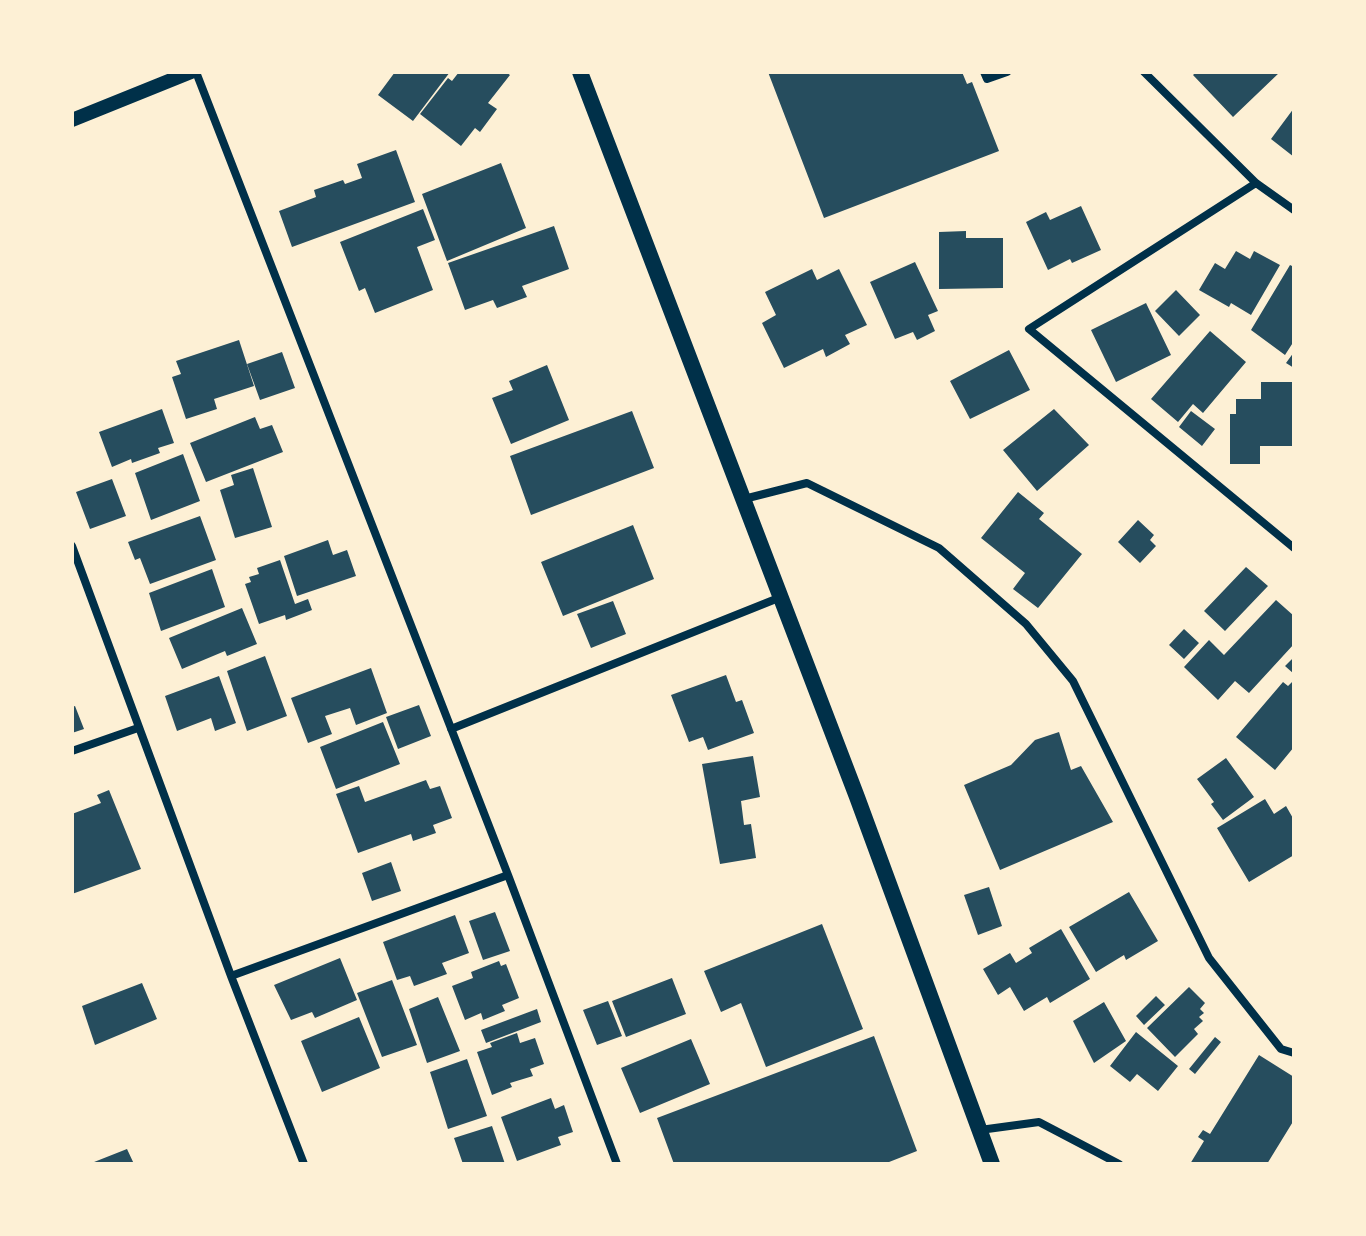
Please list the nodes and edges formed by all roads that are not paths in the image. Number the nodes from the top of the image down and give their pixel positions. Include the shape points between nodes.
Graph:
1 (193, 72) edge
2 (580, 72) edge
3 (984, 72) edge
4 (1007, 72) edge
5 (1144, 72) edge
6 (72, 120) edge
7 (1256, 183) junction
8 (1294, 210) edge
9 (744, 499) junction
10 (72, 546) edge
11 (1294, 548) edge
12 (781, 597) junction
13 (138, 728) junction
14 (451, 729) junction
15 (72, 751) edge
16 (508, 875) junction
17 (231, 976) junction
18 (1294, 1053) edge
19 (980, 1130) junction
20 (304, 1164) edge
21 (617, 1164) edge
22 (992, 1164) edge
23 (1119, 1164) edge

1 - 6 street
1 - 14 street
2 - 9 main road
3 - 4 street via 987,79
5 - 7 street
7 - 8 street
7 - 11 street via 1029,329
9 - 12 main road
9 - 18 street via 807,483 939,548 1026,624 1073,681 1209,958 1281,1049
10 - 13 street
12 - 14 street
12 - 19 main road
13 - 15 street
13 - 17 street
14 - 16 street
16 - 17 street
16 - 21 street
17 - 20 street
19 - 22 main road
19 - 23 street via 1039,1122

